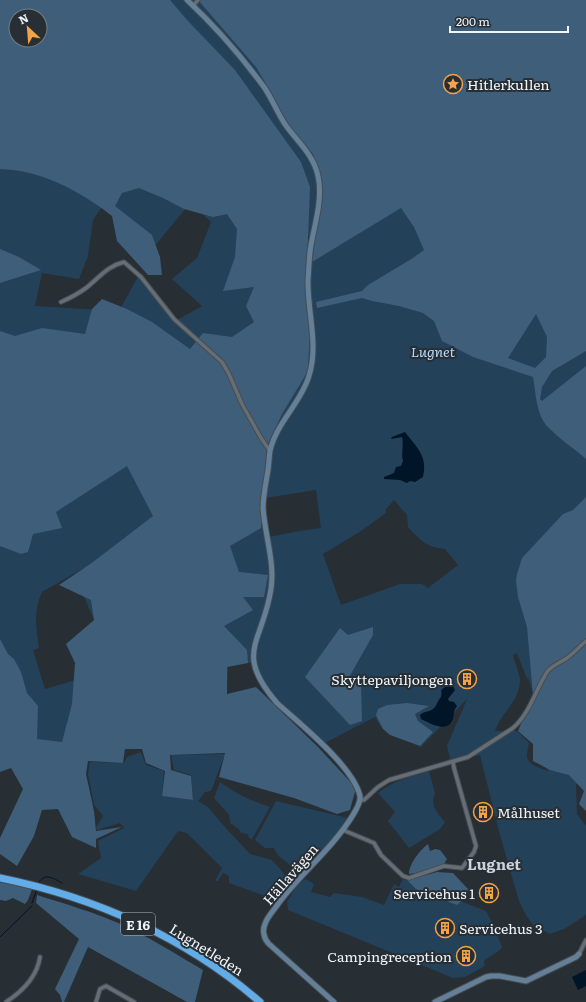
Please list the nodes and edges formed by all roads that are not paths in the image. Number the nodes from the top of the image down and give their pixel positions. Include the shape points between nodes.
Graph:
1 (187, 0) edge
2 (198, 0) edge
3 (193, 6) junction
4 (61, 302) dead end
5 (270, 451) junction
6 (586, 641) edge
7 (453, 762) junction
8 (360, 800) junction
9 (343, 830) junction
10 (0, 878) edge
11 (586, 940) edge
12 (579, 954) joint
13 (40, 957) dead end
14 (6, 1002) edge
15 (96, 1002) edge
16 (134, 1002) edge
17 (260, 1002) edge
18 (334, 1002) edge
19 (435, 1002) edge

1 - 3 street
2 - 3 street
3 - 5 street via 239,56 264,88 286,126 310,155 318,176 319,195 308,281 314,346 310,375
4 - 5 street via 85,289 108,268 124,262 141,277 174,319 222,362 242,404
5 - 8 street via 263,507 272,576 265,617 253,649 255,669 277,703 337,760 356,786
6 - 7 street via 547,672 519,723 476,753
7 - 8 street via 389,780 364,800
7 - 9 street via 476,846 462,868 444,866 409,878 403,876 381,855 374,843
8 - 9 street, Hällavägen
9 - 18 street, Hällavägen via 287,892 264,927 269,944
10 - 17 highway, Lugnetleden / E 16 via 62,894 128,919 203,960
11 - 12 street
12 - 19 street via 526,982 491,976
13 - 14 street via 32,979
15 - 16 street via 100,989 106,986

